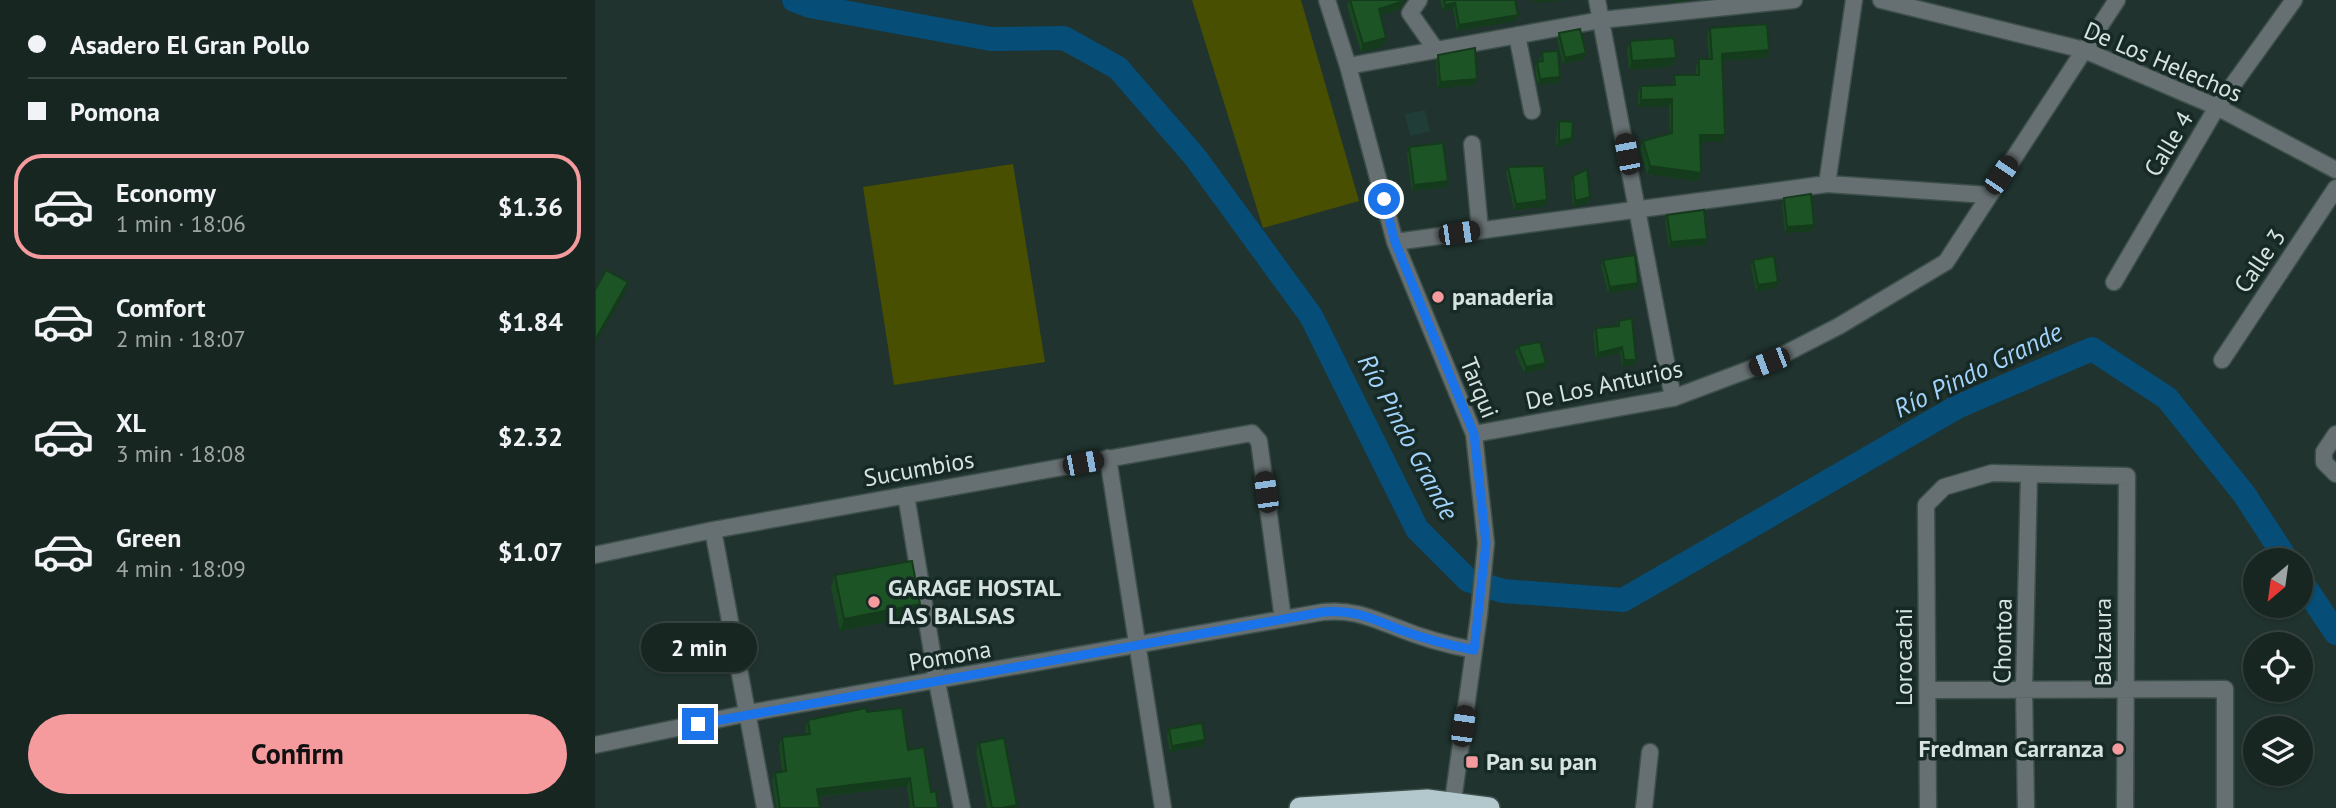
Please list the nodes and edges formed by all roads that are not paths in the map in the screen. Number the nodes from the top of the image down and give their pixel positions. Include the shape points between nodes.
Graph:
1 (1327, 0) edge
2 (1419, 0) edge
3 (1597, 0) edge
4 (1794, 0) edge
5 (1854, 0) edge
6 (1881, 0) edge
7 (2117, 0) edge
8 (2294, 0) edge
9 (1601, 20) junction
10 (1517, 36) junction
11 (1436, 50) junction
12 (2084, 50) junction
13 (1348, 66) junction
14 (2217, 107) junction
15 (1532, 111) dead end
16 (1472, 144) dead end
17 (2336, 170) edge
18 (1827, 184) junction
19 (2336, 188) edge
20 (1988, 195) junction
21 (1637, 208) junction
22 (1480, 230) junction
23 (1395, 242) junction
24 (2114, 282) dead end
25 (2222, 360) dead end
26 (1673, 398) junction
27 (1474, 434) junction
28 (2336, 434) edge
29 (1108, 458) junction
30 (2336, 474) edge
31 (2029, 475) junction
32 (906, 495) junction
33 (713, 530) junction
34 (595, 555) edge
35 (1283, 619) junction
36 (1138, 644) junction
37 (1474, 650) junction
38 (937, 682) junction
39 (2126, 688) junction
40 (2024, 689) junction
41 (1927, 690) junction
42 (749, 713) junction
43 (595, 745) edge
44 (1650, 752) dead end
45 (1452, 805) edge
46 (765, 808) edge
47 (962, 808) edge
48 (1163, 808) edge
49 (1300, 808) edge
50 (1489, 808) edge
51 (1644, 808) edge
52 (1928, 808) edge
53 (2026, 808) edge
54 (2125, 808) edge
55 (2225, 808) edge

1 - 13 street, Tarqui
2 - 11 street via 1409,13
3 - 9 street
4 - 9 street
5 - 18 street
6 - 12 street, De Los Helechos
7 - 12 street, De Los Anturios
8 - 14 street, Calle 4
9 - 10 street
9 - 21 street
10 - 11 street
10 - 15 street
11 - 13 street
12 - 14 street, De Los Helechos
12 - 20 street, De Los Anturios
13 - 23 street, Tarqui
14 - 17 street, De Los Helechos
14 - 24 street, Calle 4
16 - 22 street
18 - 20 street
18 - 21 street
19 - 25 street, Calle 3
20 - 26 street, De Los Anturios via 1958,246 1931,272 1769,362
21 - 22 street
21 - 26 street
22 - 23 street
23 - 27 street, Tarqui
26 - 27 street, De Los Anturios
27 - 37 street, Tarqui via 1486,543
28 - 30 street via 2324,452 2324,462
29 - 32 street, Sucumbios
29 - 35 street, Sucumbios via 1252,433 1259,441
29 - 36 street
31 - 39 street, Balzaura via 2127,476
31 - 40 street, Chontoa
31 - 41 street, Lorocachi via 1975,475 1944,487 1926,505
32 - 33 street, Sucumbios
32 - 38 street
33 - 34 street, Sucumbios
33 - 42 street
35 - 36 street, Pomona
35 - 37 street, Pomona via 1345,610
36 - 38 street, Pomona
36 - 48 street
37 - 45 street, Tarqui
38 - 42 street, Pomona
38 - 47 street
39 - 40 street
39 - 54 street, Balzaura
39 - 55 street via 2225,689
40 - 41 street
40 - 53 street, Chontoa
41 - 52 street, Lorocachi
42 - 43 street, Pomona
42 - 46 street
44 - 51 street
45 - 49 highway
45 - 50 highway

